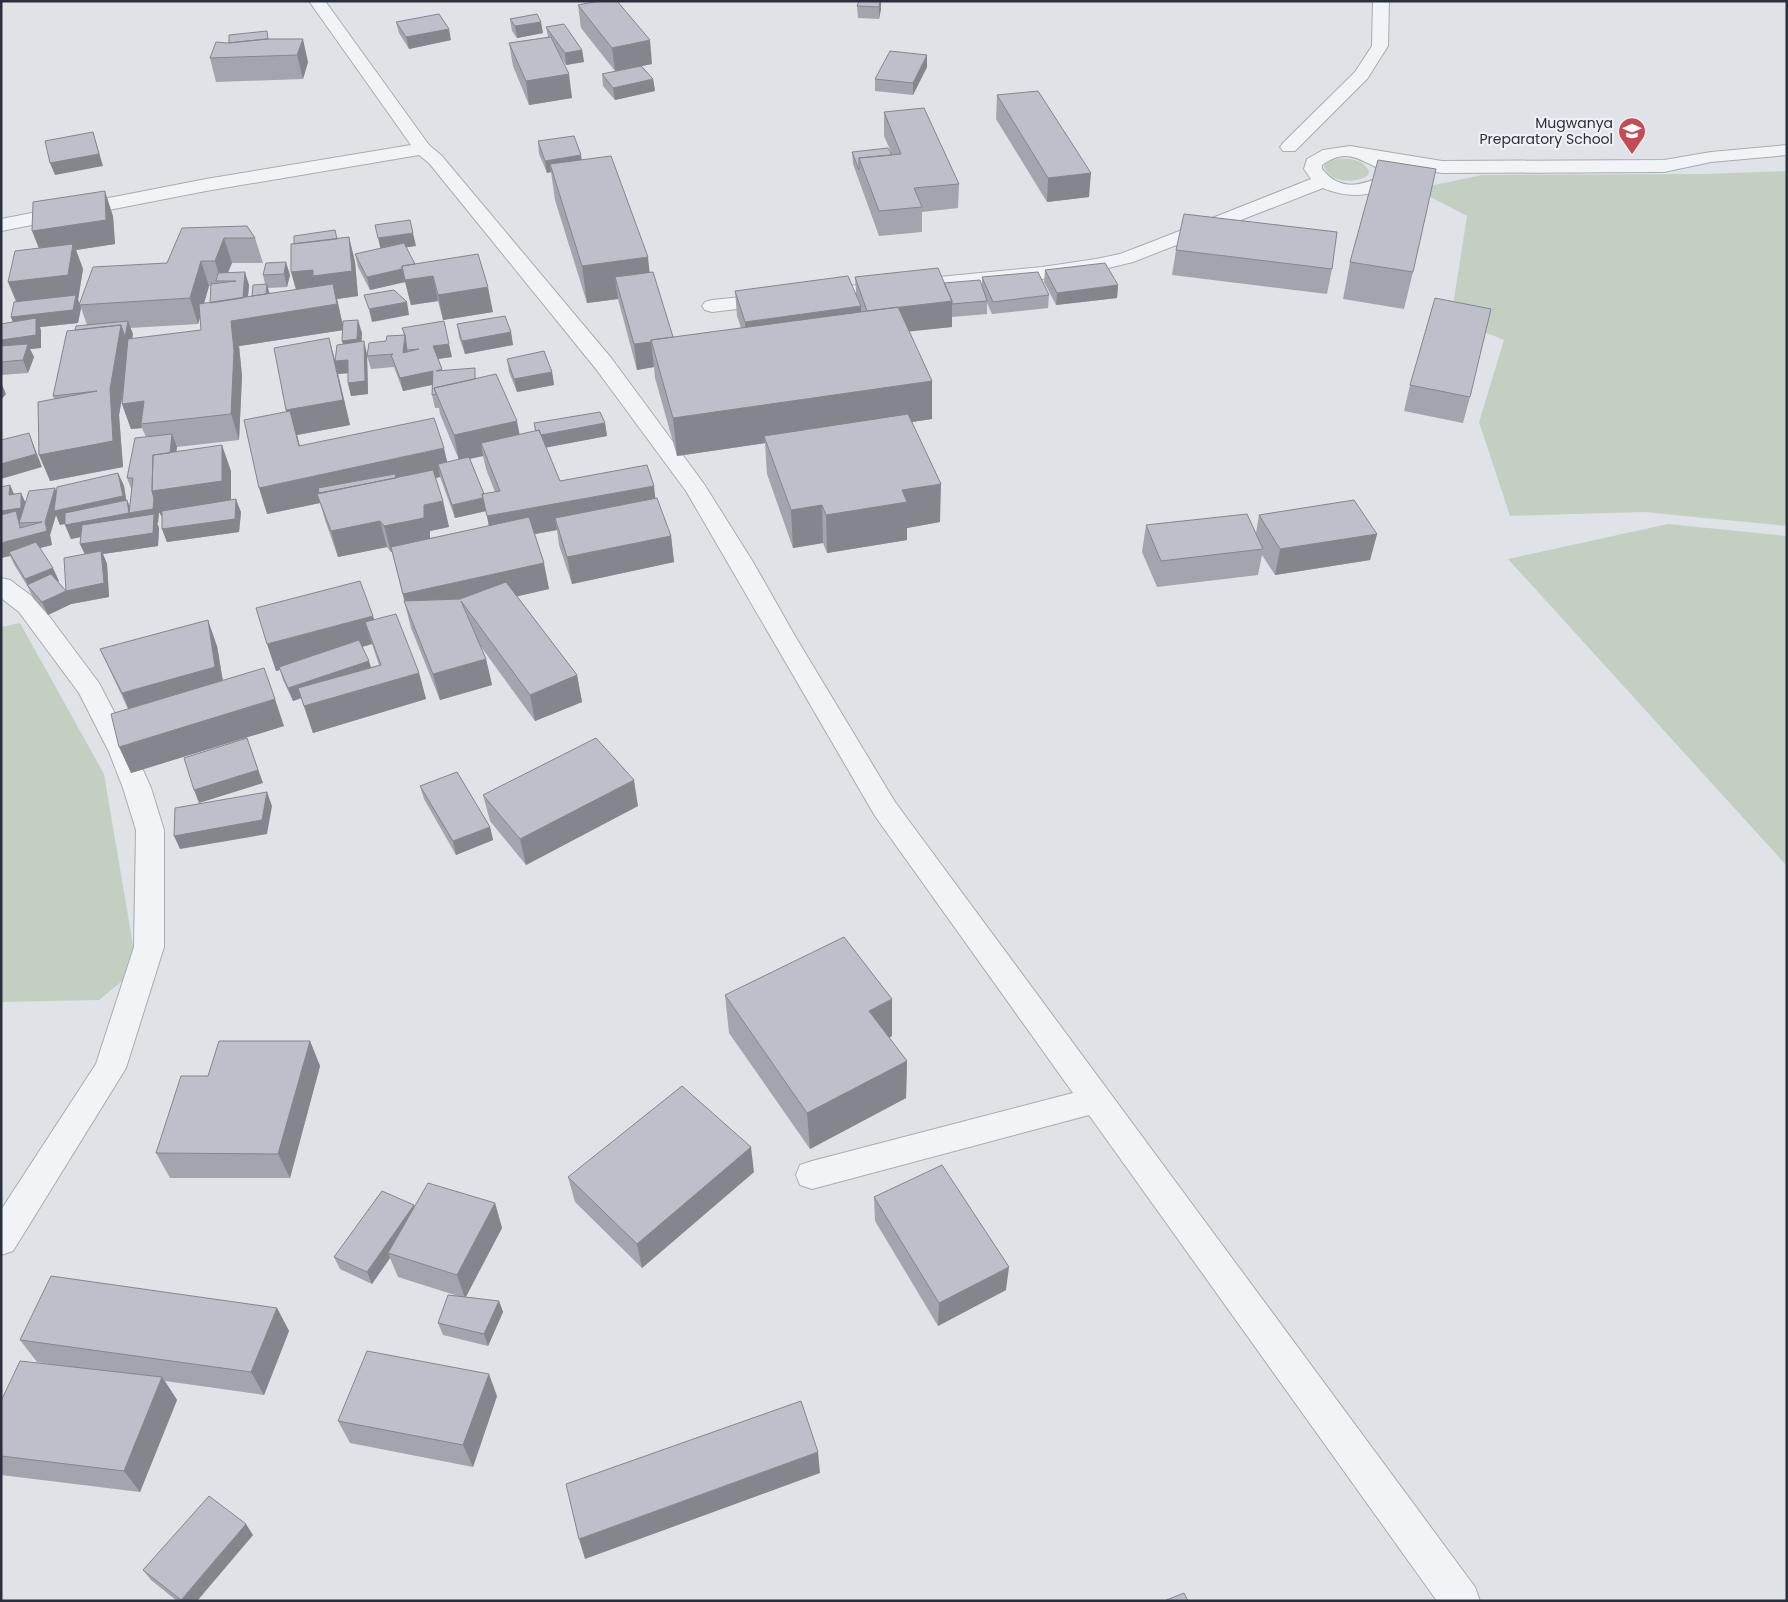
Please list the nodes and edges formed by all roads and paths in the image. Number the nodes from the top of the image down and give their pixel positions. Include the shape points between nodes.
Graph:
1 (317, 1) edge
2 (1381, 1) edge
3 (1289, 146) dead end
4 (423, 149) junction
5 (1787, 150) edge
6 (1371, 156) junction
7 (1442, 166) junction
8 (1388, 180) junction
9 (1324, 181) junction
10 (1, 225) edge
11 (712, 306) dead end
12 (1, 586) edge
13 (1096, 1100) junction
14 (812, 1174) dead end
15 (1, 1240) edge
16 (1461, 1601) edge

1 - 4 street
2 - 3 street via 1380,46 1361,75
4 - 10 street via 206,185
4 - 13 street via 604,364 696,489 885,809
5 - 7 street via 1711,157 1664,166
6 - 7 street
6 - 8 street via 1388,167
6 - 9 street via 1337,152 1319,157 1313,163 1313,169
7 - 8 street
8 - 9 street via 1372,188 1360,189 1334,186
9 - 11 street via 1126,258 1096,265
12 - 15 street via 28,606 90,689 122,752 150,830 149,947 110,1068
13 - 14 street
13 - 16 street

